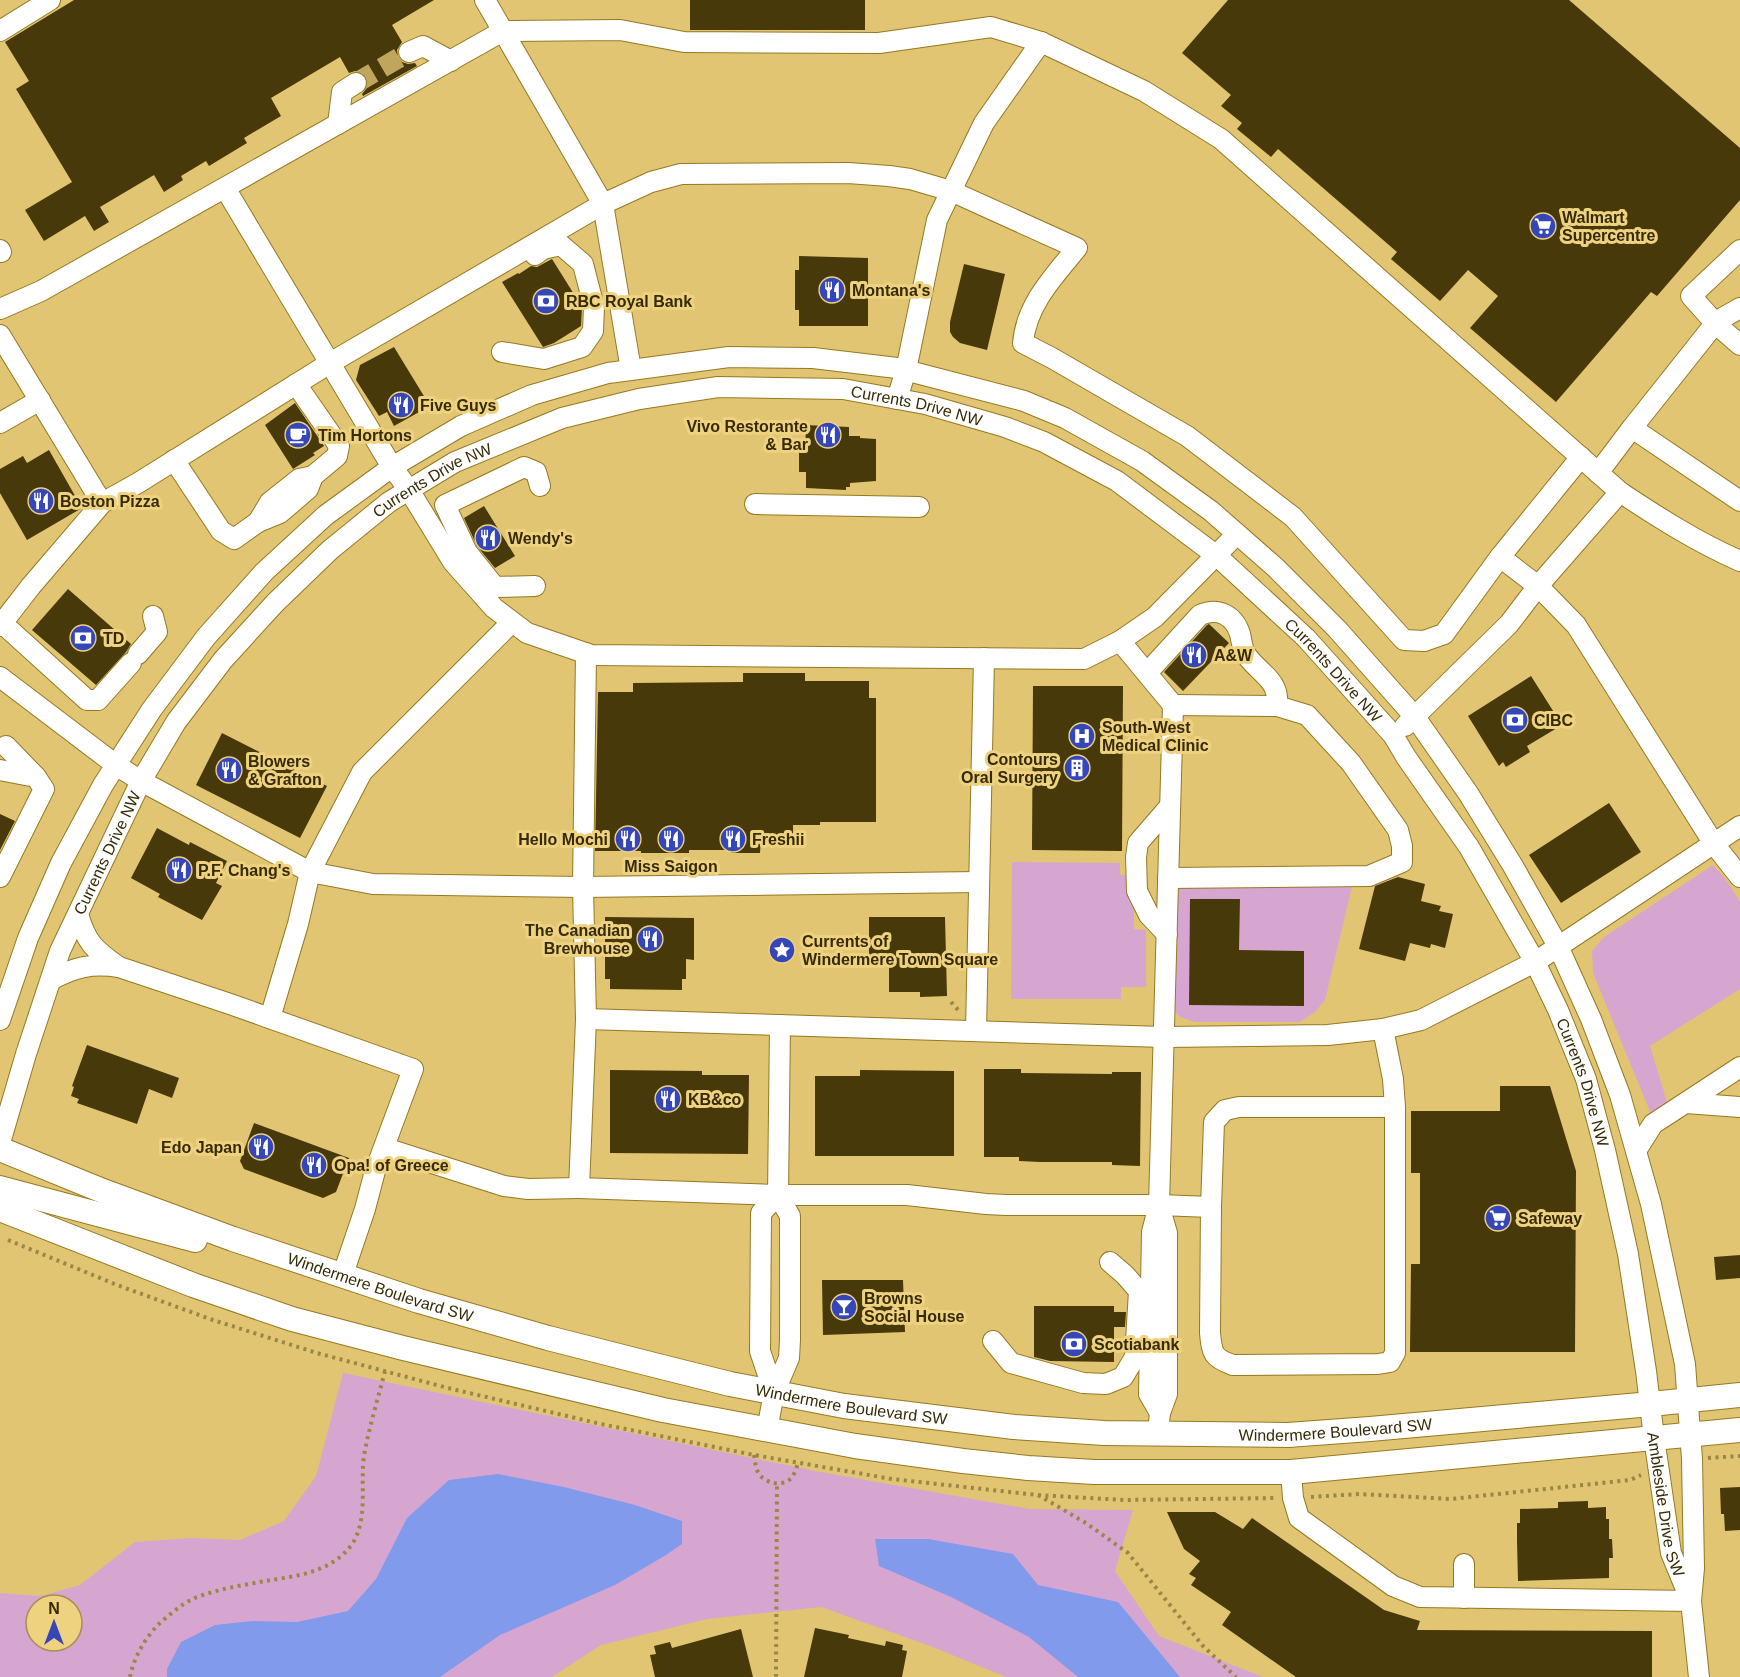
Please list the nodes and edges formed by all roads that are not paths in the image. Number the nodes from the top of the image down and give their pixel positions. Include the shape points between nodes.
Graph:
1 (50, 0) edge
2 (485, 0) edge
3 (0, 31) edge
4 (503, 31) junction
5 (1041, 42) junction
6 (409, 52) tunnel mouth
7 (451, 61) junction
8 (356, 83) tunnel mouth
9 (338, 124) junction
10 (225, 188) junction
11 (951, 191) junction
12 (603, 204) junction
13 (1740, 250) edge
14 (467, 295) dead end
15 (1740, 308) edge
16 (0, 309) edge
17 (1716, 324) junction
18 (0, 335) edge
19 (1740, 345) edge
20 (502, 352) dead end
21 (330, 363) junction
22 (631, 370) junction
23 (906, 370) junction
24 (296, 384) junction
25 (897, 399) junction
26 (40, 400) junction
27 (0, 423) edge
28 (1632, 428) junction
29 (1581, 457) junction
30 (174, 460) junction
31 (392, 467) junction
32 (1598, 473) junction
33 (540, 486) dead end
34 (409, 490) junction
35 (1620, 492) junction
36 (1740, 501) edge
37 (102, 502) junction
38 (755, 504) dead end
39 (919, 507) dead end
40 (1237, 534) junction
41 (1216, 556) junction
42 (1500, 557) junction
43 (1740, 561) edge
44 (535, 586) dead end
45 (1538, 586) junction
46 (153, 616) dead end
47 (512, 621) junction
48 (1, 625) edge
49 (1120, 641) junction
50 (586, 653) junction
51 (984, 658) junction
52 (1147, 673) junction
53 (0, 677) edge
54 (1173, 705) junction
55 (1277, 706) junction
56 (1415, 717) junction
57 (1393, 735) junction
58 (6, 746) dead end
59 (116, 765) junction
60 (0, 770) edge
61 (36, 777) junction
62 (141, 781) junction
63 (1170, 806) junction
64 (1740, 826) edge
65 (1714, 844) junction
66 (310, 872) junction
67 (0, 877) edge
68 (1740, 877) edge
69 (1168, 878) junction
70 (980, 882) junction
71 (583, 887) junction
72 (78, 914) junction
73 (1167, 934) junction
74 (1558, 946) junction
75 (1535, 962) junction
76 (119, 967) junction
77 (51, 980) junction
78 (270, 1018) junction
79 (586, 1019) junction
80 (0, 1020) edge
81 (780, 1025) junction
82 (1383, 1029) junction
83 (975, 1030) junction
84 (1164, 1037) junction
85 (1740, 1067) edge
86 (1686, 1103) junction
87 (1395, 1107) junction
88 (1740, 1107) edge
89 (0, 1143) edge
90 (384, 1148) junction
91 (0, 1149) edge
92 (1636, 1151) junction
93 (0, 1188) edge
94 (579, 1188) junction
95 (778, 1195) junction
96 (1159, 1205) junction
97 (1211, 1207) junction
98 (0, 1209) edge
99 (233, 1239) junction
100 (1110, 1262) dead end
101 (342, 1277) junction
102 (993, 1341) dead end
103 (774, 1393) junction
104 (1740, 1395) edge
105 (1689, 1400) junction
106 (1651, 1404) junction
107 (1159, 1424) junction
108 (767, 1430) junction
109 (1740, 1430) edge
110 (1654, 1438) junction
111 (1691, 1447) junction
112 (1291, 1472) junction
113 (1464, 1564) dead end
114 (1464, 1598) junction
115 (1691, 1601) junction
116 (1699, 1677) edge

1 - 3 street
2 - 4 street
4 - 5 street via 620,30 684,42 879,43 991,27
4 - 7 street
4 - 12 street
5 - 11 street via 984,123
5 - 29 street via 1144,91 1221,139
6 - 7 street via 423,46
7 - 9 street
8 - 9 street via 342,92
9 - 10 street
10 - 16 street via 41,291
10 - 21 street
11 - 12 street via 910,179 848,173 681,174 651,182
11 - 23 street via 937,220
11 - 42 street via 1077,248 1040,295 1024,331 1023,343 1187,436 1293,517 1404,640 1424,641 1444,634
12 - 21 street
12 - 22 street
13 - 17 street via 1691,296
14 - 20 street via 543,249 561,245 583,264 594,307 593,331 582,347 544,359
15 - 17 street
17 - 19 street
17 - 28 street
18 - 26 street
21 - 24 street
21 - 31 street
22 - 23 street, Currents Drive NW via 729,357 813,358
22 - 31 street, Currents Drive NW via 532,395 461,426
23 - 25 street
23 - 40 street, Currents Drive NW via 1024,401 1065,418 1142,460
24 - 30 street
24 - 30 street via 339,446 337,456 312,476 308,489 280,513 234,539 221,531
25 - 34 street, Currents Drive NW via 843,389 718,387 639,399 562,418 455,462
25 - 41 street, Currents Drive NW via 994,424 1044,442 1117,481
26 - 27 street
26 - 37 street
28 - 32 street
28 - 36 street
29 - 32 street
29 - 42 street
30 - 37 street
31 - 34 street
31 - 59 street, Currents Drive NW via 326,515 264,572 206,638 152,709
32 - 35 street
33 - 44 street via 536,472 524,467 445,505 467,552 495,587
34 - 47 street via 453,562 494,608
34 - 62 street, Currents Drive NW via 330,550 275,603 182,713
35 - 43 street via 1711,548
35 - 45 street
37 - 48 street
38 - 39 street
40 - 41 street
40 - 56 street, Currents Drive NW via 1329,622
41 - 49 street via 1155,617
41 - 57 street, Currents Drive NW via 1306,638
42 - 45 street
45 - 56 street via 1509,624
45 - 65 street via 1576,625
46 - 48 street via 157,633 98,699 87,700
47 - 50 street via 527,633
47 - 66 street via 362,772
49 - 51 street via 1084,659
49 - 52 street
50 - 51 street
50 - 71 street
51 - 70 street
52 - 54 street
52 - 55 street via 1200,615 1222,612 1234,621 1244,651 1276,689
53 - 59 street
54 - 55 street
54 - 63 street
55 - 69 street via 1307,715 1351,763 1398,830 1402,862 1369,876
56 - 57 street
56 - 74 street, Currents Drive NW via 1474,802
57 - 75 street, Currents Drive NW via 1469,847
58 - 61 street
59 - 62 street
59 - 80 street, Currents Drive NW via 61,863 28,938
60 - 61 street
61 - 67 street via 44,789
62 - 66 street
62 - 72 street, Currents Drive NW
63 - 69 street
63 - 73 street via 1138,843 1136,857 1137,891 1149,915
64 - 65 street
65 - 68 street
65 - 74 street
66 - 71 street via 373,884
66 - 78 street
69 - 73 street
70 - 71 street
70 - 83 street
71 - 79 street
72 - 76 street via 89,942
72 - 77 street, Currents Drive NW
73 - 84 street
74 - 75 street
74 - 92 street, Currents Drive NW via 1620,1095
75 - 82 street via 1421,1020
75 - 106 street, Currents Drive NW via 1586,1079 1605,1150 1628,1254
76 - 77 street via 79,967
76 - 78 street
77 - 89 street, Currents Drive NW
78 - 90 street via 413,1069
79 - 81 street
79 - 94 street
81 - 83 street
81 - 95 street
82 - 84 street via 1328,1035
82 - 87 street
83 - 84 street
84 - 96 street
85 - 86 street
86 - 88 street
86 - 92 street via 1653,1124
87 - 97 street via 1225,1110 1214,1122
87 - 97 street via 1395,1353 1390,1362 1233,1365 1219,1360 1212,1352 1210,1333
90 - 94 street via 504,1186
90 - 101 street
91 - 99 main road, Windermere Boulevard SW
92 - 105 street, Currents Drive NW via 1651,1204
93 - 99 main road via 200,1242
94 - 95 street
95 - 96 street via 907,1195 1006,1205
95 - 103 street via 790,1216 790,1340 789,1358
95 - 103 street via 761,1212 760,1351
96 - 97 street
96 - 107 street via 1167,1233 1167,1395
98 - 108 main road via 193,1285 292,1319 537,1381
99 - 101 main road, Windermere Boulevard SW
100 - 102 street via 1139,1291 1135,1357 1124,1377 1106,1384 1083,1383 1011,1363
101 - 103 main road, Windermere Boulevard SW via 548,1338
103 - 107 main road, Windermere Boulevard SW via 844,1406 1014,1427
103 - 108 street
104 - 105 main road, Windermere Boulevard SW
105 - 106 main road, Windermere Boulevard SW
105 - 111 street, Ambleside Drive SW
106 - 107 main road, Windermere Boulevard SW via 1288,1435
106 - 110 street, Ambleside Drive SW
108 - 112 main road via 855,1446 1028,1468
109 - 111 main road
110 - 111 main road
110 - 112 main road
110 - 115 street, Ambleside Drive SW via 1671,1553
111 - 115 street, Ambleside Drive SW
112 - 114 street via 1299,1518 1393,1586 1420,1597
113 - 114 street
114 - 115 street
115 - 116 street, Ambleside Drive SW

